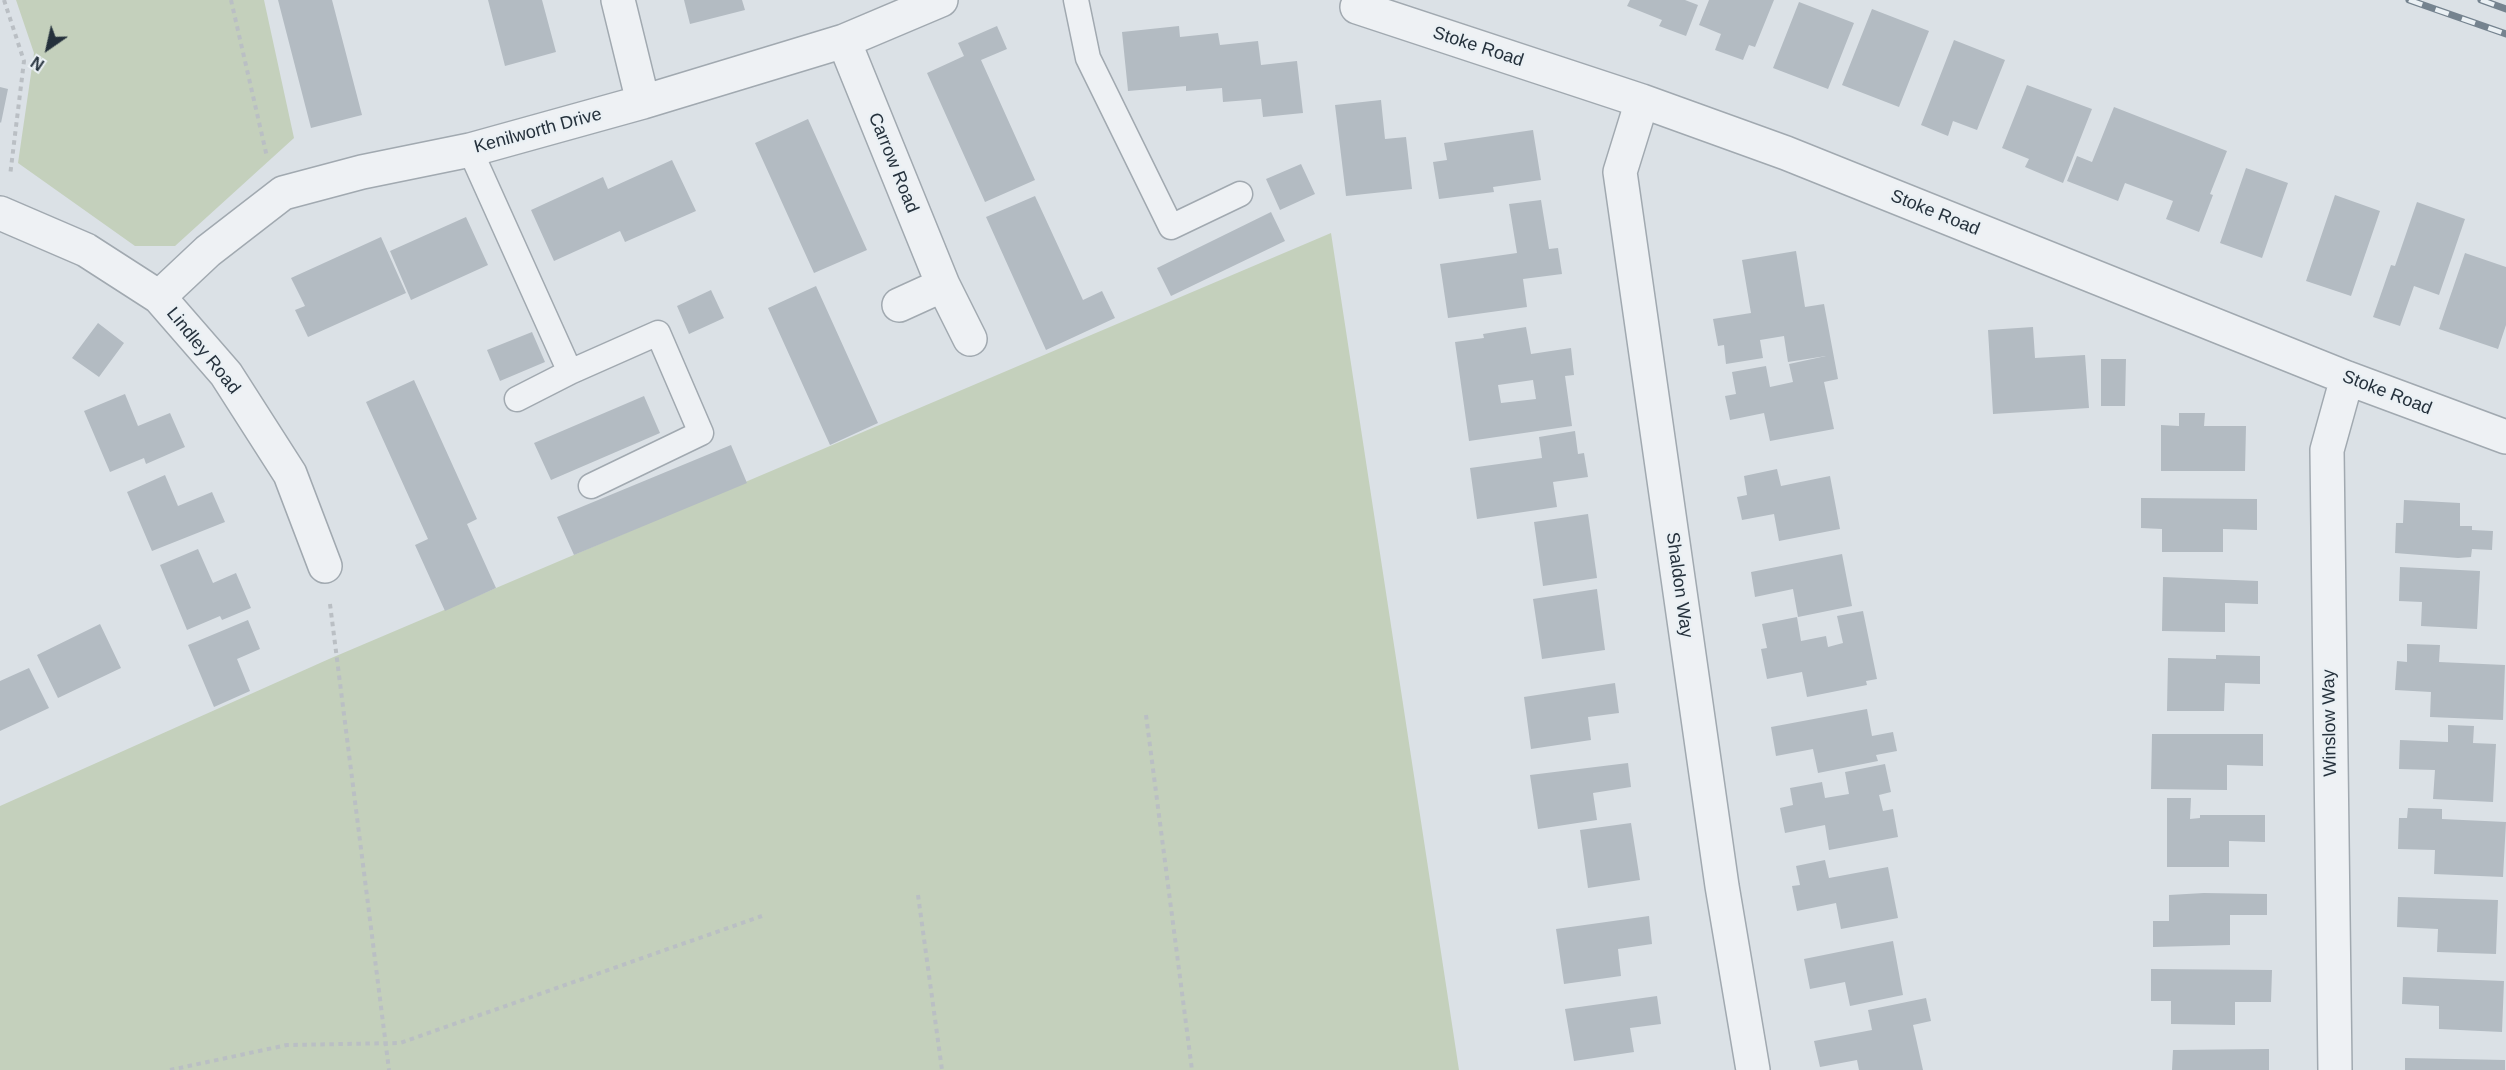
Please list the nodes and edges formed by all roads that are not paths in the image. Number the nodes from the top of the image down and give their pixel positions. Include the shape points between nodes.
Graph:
1 (618, 0) edge
2 (941, 0) edge
3 (1076, 0) edge
4 (1357, 7) dead end
5 (844, 41) junction
6 (1642, 101) junction
7 (643, 102) junction
8 (470, 150) junction
9 (1240, 194) dead end
10 (3, 214) edge
11 (943, 285) junction
12 (159, 297) junction
13 (899, 305) dead end
14 (970, 339) dead end
15 (570, 372) junction
16 (2347, 378) junction
17 (517, 399) dead end
18 (2506, 437) edge
19 (591, 486) dead end
20 (325, 566) road end
21 (1753, 1070) edge
22 (2335, 1070) edge

1 - 7 street
2 - 5 street, Kenilworth Drive
3 - 9 lane via 1088,58 1171,227
4 - 6 street, Stoke Road
5 - 7 street, Kenilworth Drive
5 - 11 street, Carrow Road
6 - 16 street, Stoke Road via 1797,158
6 - 21 street, Shaldon Way via 1620,172 1722,886
7 - 8 street, Kenilworth Drive
8 - 12 street, Kenilworth Drive via 283,193 208,251
8 - 15 lane
10 - 12 street, Lindley Road via 86,250
11 - 13 street
11 - 14 street, Carrow Road
12 - 20 street, Lindley Road via 226,375 290,474
15 - 17 lane
15 - 19 lane via 658,333 701,433
16 - 18 street, Stoke Road
16 - 22 street, Winslow Way via 2327,450

